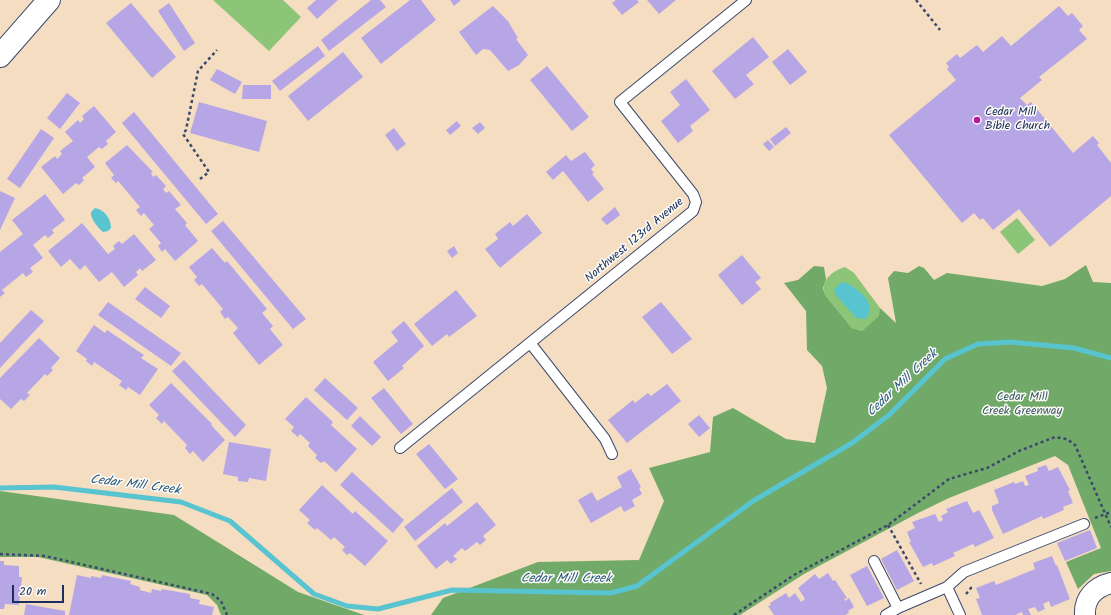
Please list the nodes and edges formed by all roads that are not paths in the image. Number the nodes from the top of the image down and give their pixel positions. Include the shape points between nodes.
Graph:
1 (49, 0) edge
2 (746, 0) edge
3 (0, 56) edge
4 (530, 344) junction
5 (400, 448) dead end
6 (612, 454) dead end
7 (1084, 524) dead end
8 (874, 561) dead end
9 (1111, 583) edge
10 (947, 587) junction
11 (898, 608) junction
12 (886, 615) edge
13 (960, 615) edge
14 (1085, 615) edge

1 - 3 main road
2 - 4 lane, Northwest 123rd Avenue via 620,102 693,194 696,202 693,211
4 - 5 lane, Northwest 123rd Avenue
4 - 6 lane via 605,439
7 - 10 lane via 964,572
8 - 11 lane
9 - 14 street via 1102,585 1092,592 1085,608
10 - 11 lane
10 - 13 lane
11 - 12 lane

